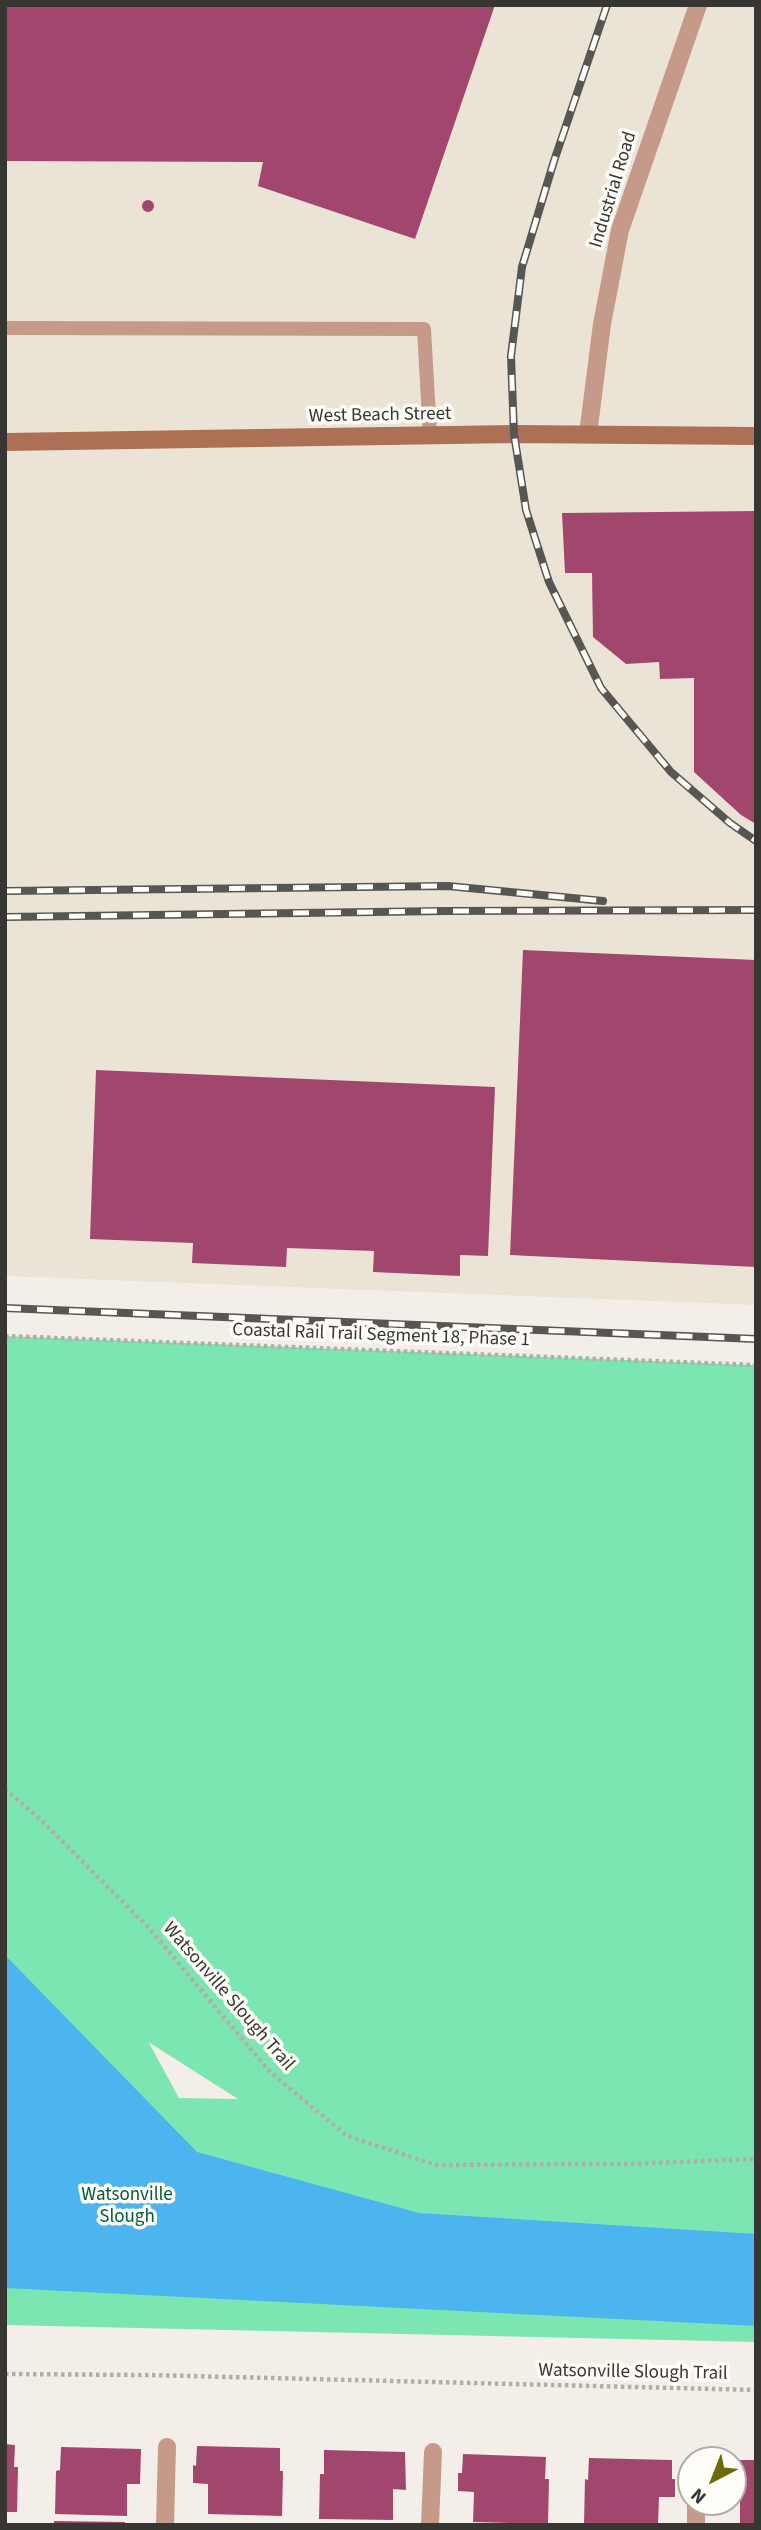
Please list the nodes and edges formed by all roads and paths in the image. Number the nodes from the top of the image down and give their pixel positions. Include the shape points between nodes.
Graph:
1 (698, 5) edge
2 (5, 328) edge
3 (588, 435) junction
4 (430, 436) junction
5 (756, 436) edge
6 (5, 442) edge
7 (5, 1336) edge
8 (756, 1366) edge
9 (5, 1789) edge
10 (756, 2159) edge
11 (5, 2374) edge
12 (756, 2390) edge
13 (167, 2447) dead end
14 (433, 2452) dead end
15 (165, 2525) edge
16 (430, 2525) edge

1 - 3 street, Industrial Road via 620,230
2 - 4 lane via 424,329
3 - 4 main road, West Beach Street
3 - 5 main road, West Beach Street
4 - 6 main road, West Beach Street
7 - 8 path, Coastal Rail Trail Segment 18, Phase 1
9 - 10 path, Watsonville Slough Trail via 149,1928 270,2072 347,2136 436,2165
11 - 12 path, Watsonville Slough Trail
13 - 15 street
14 - 16 street

